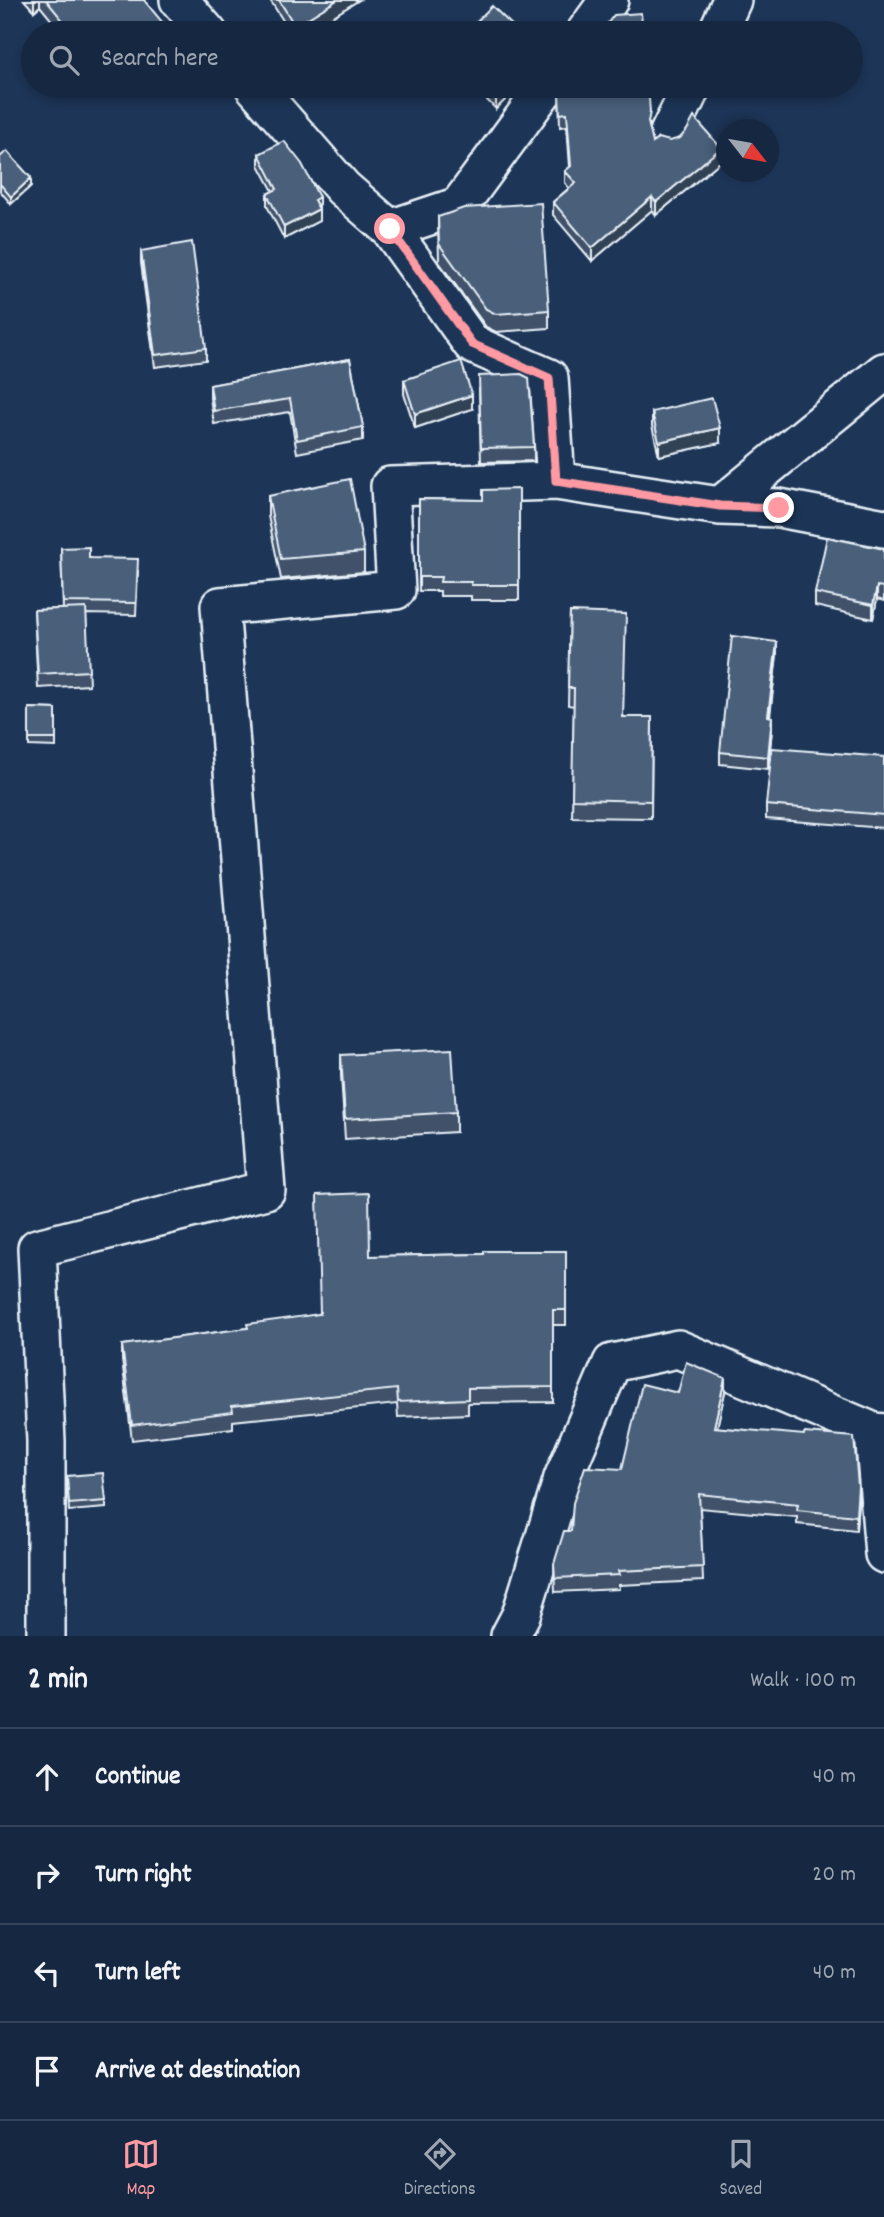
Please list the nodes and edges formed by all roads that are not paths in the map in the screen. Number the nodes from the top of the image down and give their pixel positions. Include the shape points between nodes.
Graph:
1 (178, 0) edge
2 (609, 0) edge
3 (732, 0) edge
4 (197, 21) edge
5 (594, 21) edge
6 (722, 21) edge
7 (264, 98) edge
8 (538, 98) edge
9 (686, 98) edge
10 (669, 133) dead end
11 (390, 229) junction
12 (876, 387) edge
13 (556, 481) junction
14 (720, 506) junction
15 (884, 528) edge
16 (879, 1432) edge
17 (884, 1554) edge
18 (46, 1636) edge
19 (510, 1636) edge

1 - 4 street
2 - 5 street
3 - 6 street
7 - 11 street via 343,188
8 - 11 street via 459,206
9 - 10 street
11 - 13 street via 472,344 549,378
12 - 14 street
13 - 14 street
13 - 18 street via 390,486 396,590 220,606 266,1189 37,1248 46,1441
14 - 15 street via 779,508
16 - 17 street
16 - 19 street via 678,1349 612,1363 563,1479 521,1615

